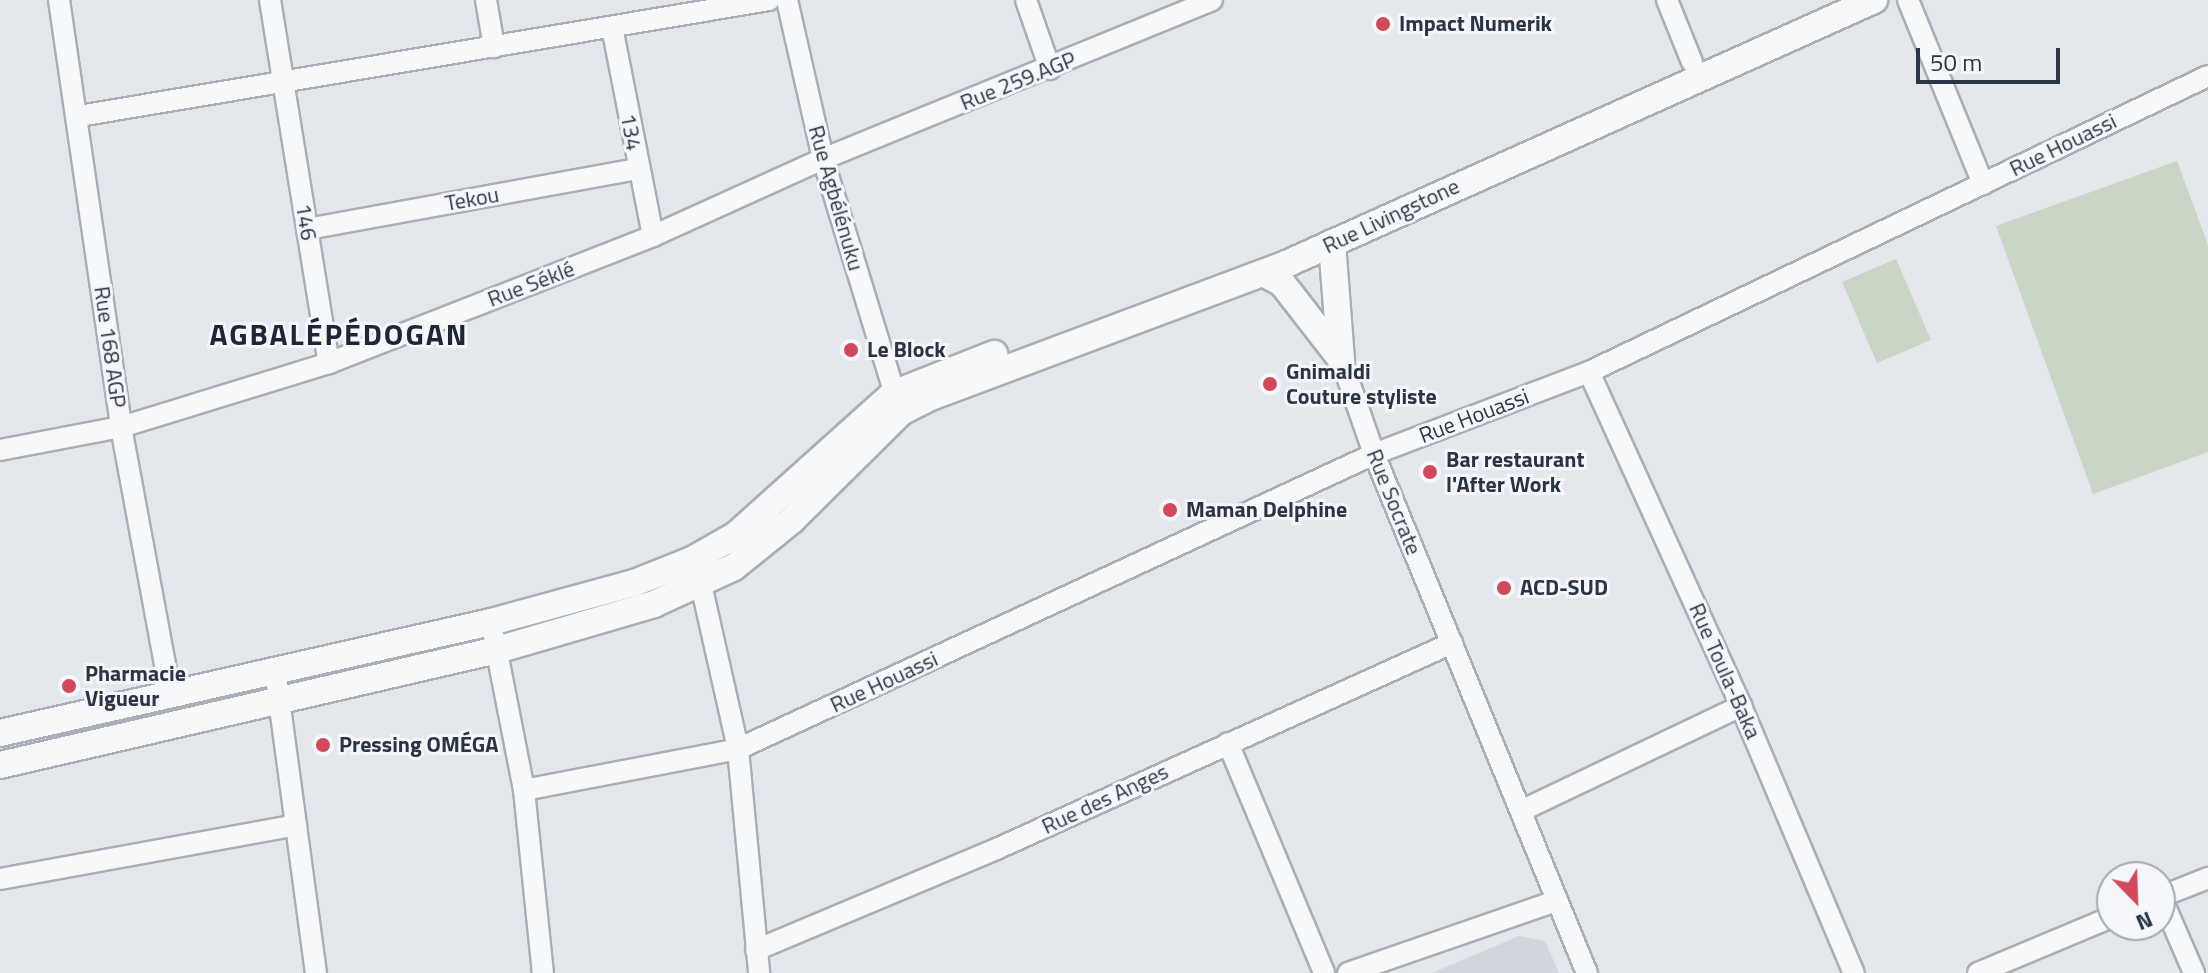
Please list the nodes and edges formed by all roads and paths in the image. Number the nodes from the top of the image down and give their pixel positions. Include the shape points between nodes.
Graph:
1 (59, 0) edge
2 (270, 0) edge
3 (486, 0) edge
4 (769, 0) edge
5 (787, 0) edge
6 (1026, 0) edge
7 (1667, 0) edge
8 (1832, 0) edge
9 (1874, 0) edge
10 (1908, 0) edge
11 (1200, 2) edge
12 (612, 27) junction
13 (494, 47) junction
14 (1050, 69) junction
15 (1695, 70) junction
16 (2208, 76) edge
17 (282, 82) junction
18 (79, 116) junction
19 (823, 159) junction
20 (638, 169) junction
21 (1983, 184) junction
22 (307, 229) junction
23 (653, 236) junction
24 (1332, 243) junction
25 (1275, 263) junction
26 (1341, 359) junction
27 (329, 363) junction
28 (1589, 372) junction
29 (897, 403) junction
30 (121, 427) junction
31 (0, 450) edge
32 (1374, 454) junction
33 (698, 572) junction
34 (491, 622) junction
35 (1452, 643) junction
36 (497, 650) junction
37 (275, 670) junction
38 (170, 692) junction
39 (280, 699) junction
40 (1741, 706) junction
41 (0, 733) edge
42 (1228, 743) junction
43 (738, 749) junction
44 (0, 765) edge
45 (524, 790) junction
46 (1523, 810) junction
47 (296, 825) junction
48 (2208, 878) edge
49 (0, 879) edge
50 (2176, 891) edge
51 (1556, 901) junction
52 (2096, 924) edge
53 (2176, 933) edge
54 (756, 950) junction
55 (316, 973) edge
56 (543, 973) edge
57 (759, 973) edge
58 (1324, 973) edge
59 (1348, 973) edge
60 (1587, 973) edge
61 (1854, 973) edge
62 (1978, 973) edge
63 (2194, 973) edge

1 - 18 street, Rue 168 AGP
2 - 17 street, 146
3 - 13 street
4 - 12 street
5 - 19 street, Rue Agbélénuku
6 - 14 street
7 - 15 street
8 - 15 street, Rue Livingstone
9 - 15 street, Rue Livingstone
10 - 21 street
11 - 14 street, Rue 259.AGP
12 - 13 street
12 - 20 street, 134
13 - 17 street
14 - 19 street, Rue 259.AGP
15 - 24 street, Rue Livingstone
15 - 25 street, Rue Livingstone
16 - 21 street, Rue Houassi
17 - 18 street
17 - 22 street, 146
18 - 30 street, Rue 168 AGP
19 - 23 street, Rue Séklé
19 - 29 street, Rue Agbélénuku
20 - 22 street, Tekou
20 - 23 street, 134
21 - 28 street, Rue Houassi
22 - 27 street, 146
23 - 27 street, Rue Séklé
24 - 25 street, Rue Livingstone
24 - 26 street
25 - 26 street via 1282,283
25 - 29 street, Rue Livingstone
26 - 32 street, Rue Socrate
27 - 30 street, Rue Séklé
28 - 32 street, Rue Houassi
28 - 40 street, Rue Toula-Baka
29 - 33 street
30 - 31 street, Rue Séklé
30 - 38 street, Rue 168 AGP
32 - 35 street, Rue Socrate
32 - 43 street, Rue Houassi
33 - 34 street
33 - 36 street via 621,615
33 - 43 street
34 - 36 street
34 - 37 street
35 - 42 street, Rue des Anges
35 - 46 street, Rue Socrate
36 - 39 street
36 - 45 street
37 - 38 street
37 - 39 street
38 - 41 street
39 - 44 street
39 - 47 street
40 - 46 street
40 - 61 street, Rue Toula-Baka
42 - 54 street, Rue des Anges via 992,851
42 - 58 street
43 - 45 street, Rue Houassi
43 - 54 street
45 - 56 street
46 - 51 street, Rue Socrate
47 - 49 street
47 - 55 street
48 - 50 street
51 - 59 street
51 - 60 street, Rue Socrate
52 - 62 street
53 - 63 street
54 - 57 street

